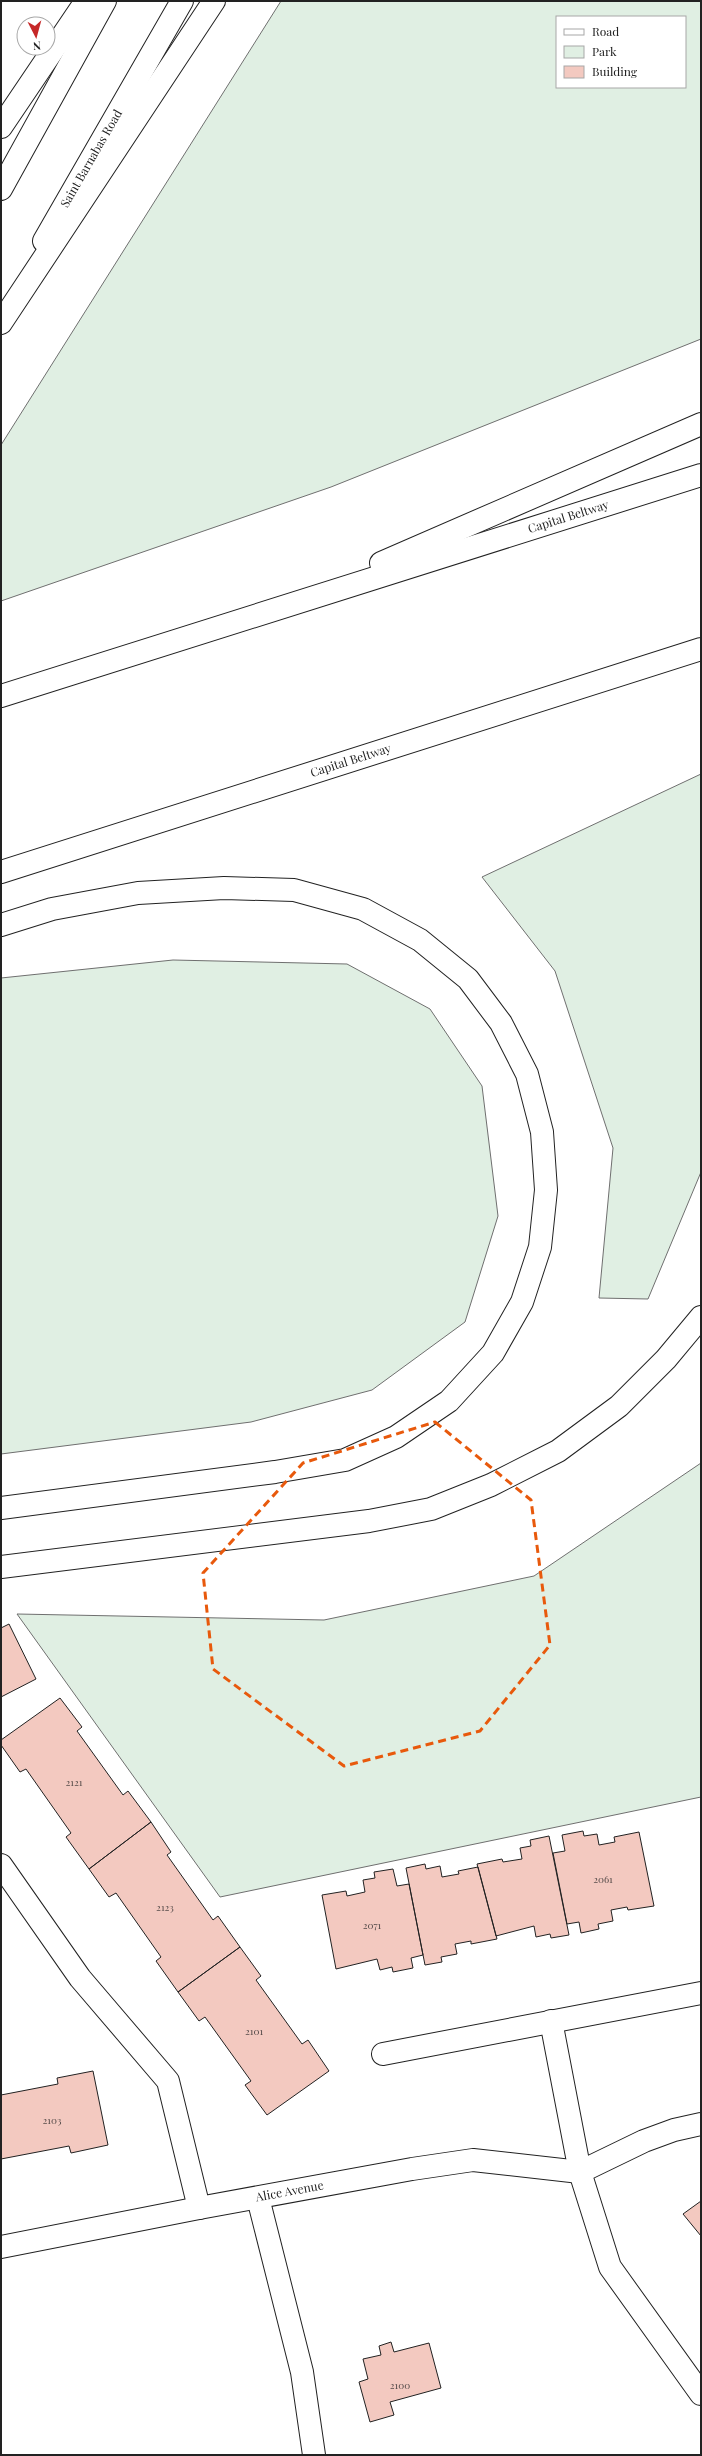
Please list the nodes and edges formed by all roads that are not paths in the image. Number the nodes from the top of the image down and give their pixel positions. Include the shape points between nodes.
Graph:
1 (86, 1) edge
2 (105, 1) edge
3 (182, 1) edge
4 (214, 1) edge
5 (1, 127) edge
6 (1, 188) edge
7 (1, 317) edge
8 (1, 323) edge
9 (701, 424) edge
10 (701, 475) edge
11 (271, 611) junction
12 (701, 649) edge
13 (1, 696) edge
14 (1, 872) edge
15 (1, 925) edge
16 (701, 1317) edge
17 (1, 1508) edge
18 (1, 1567) edge
19 (1, 1865) edge
20 (701, 1993) edge
21 (551, 2021) junction
22 (383, 2054) dead end
23 (701, 2124) edge
24 (580, 2172) junction
25 (258, 2198) junction
26 (199, 2208) junction
27 (1, 2247) edge
28 (701, 2394) edge
29 (314, 2455) edge

1 - 5 main road
2 - 6 main road
3 - 7 main road, Saint Barnabas Road
4 - 8 main road
9 - 11 main road
10 - 11 main road, Capital Beltway
11 - 13 main road, Capital Beltway
12 - 14 main road, Capital Beltway
15 - 17 main road via 52,909 138,893 224,888 294,890 363,909 420,940 468,979 501,1023 527,1074 542,1132 546,1190 540,1247 522,1302 493,1353 449,1401 396,1437 345,1460 275,1472
16 - 18 main road via 666,1359 619,1406 558,1452 491,1485 431,1508 369,1521
19 - 26 main road via 80,1978 168,2081
20 - 21 main road
21 - 22 main road
21 - 24 main road
23 - 24 main road via 644,2141
24 - 25 main road, Alice Avenue via 473,2160
24 - 28 main road via 610,2266
25 - 26 main road, Alice Avenue
25 - 29 main road via 302,2372
26 - 27 main road, Alice Avenue

